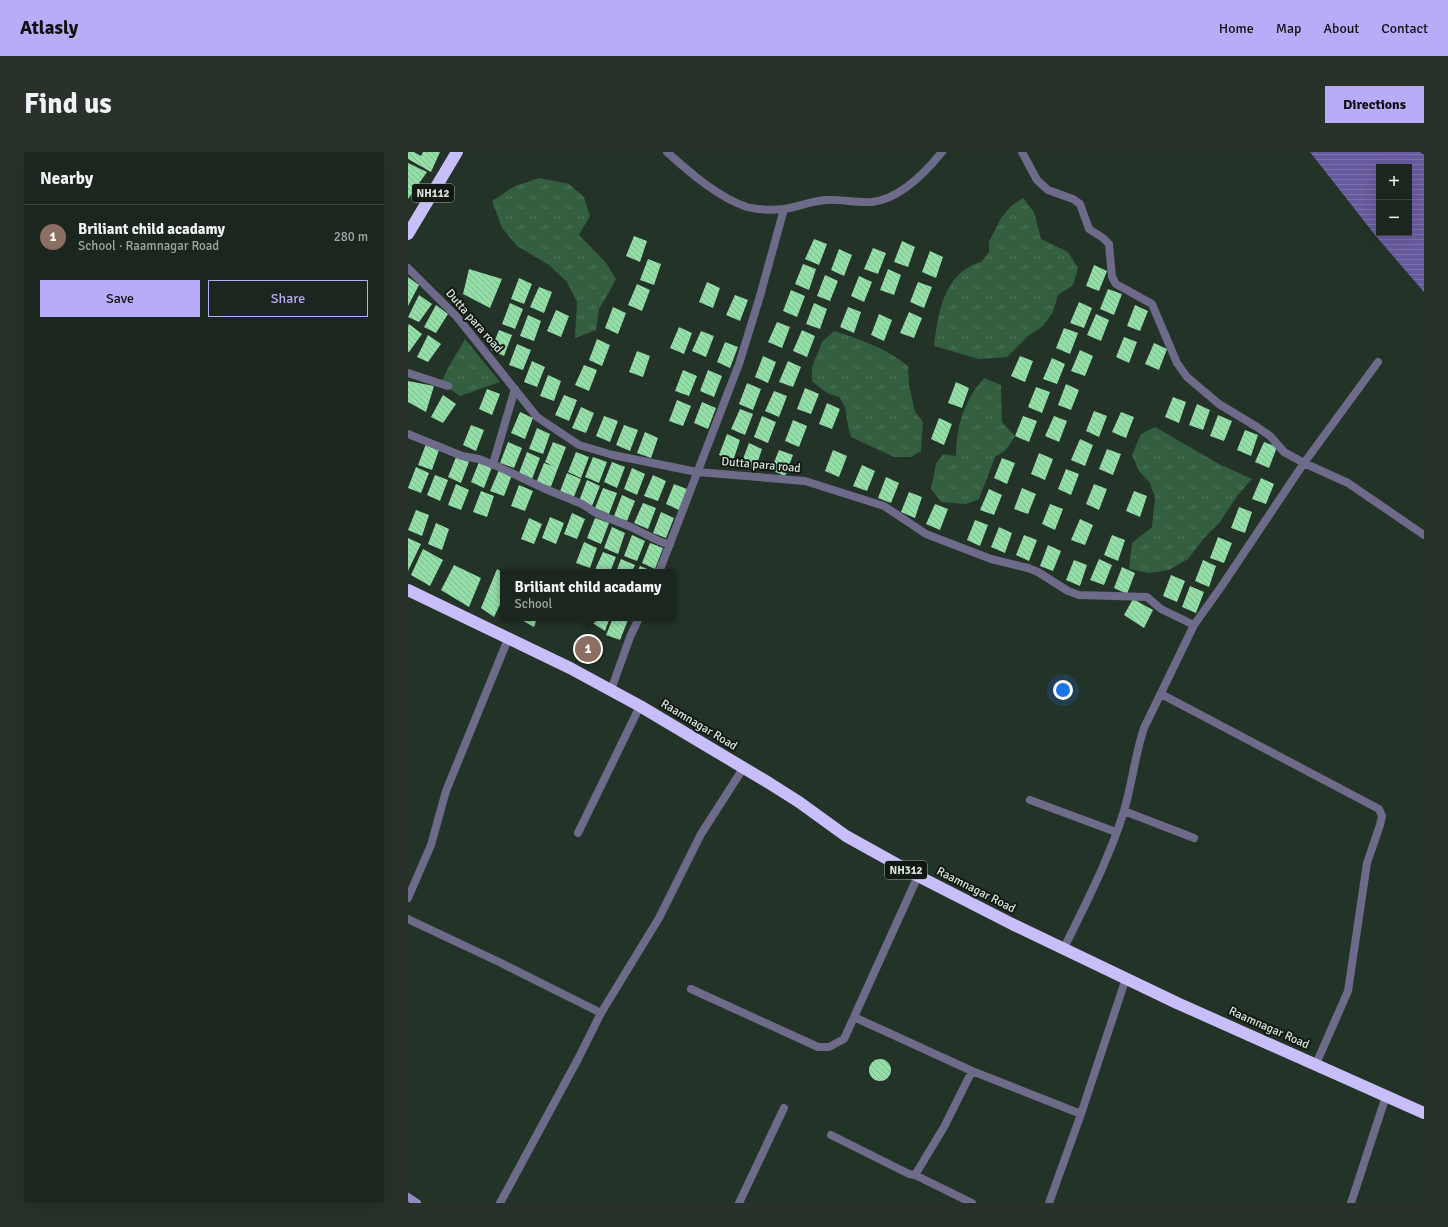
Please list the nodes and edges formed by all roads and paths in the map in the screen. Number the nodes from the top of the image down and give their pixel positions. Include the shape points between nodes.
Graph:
1 (457, 152) edge
2 (667, 152) edge
3 (942, 152) edge
4 (1022, 152) edge
5 (784, 208) junction
6 (408, 234) edge
7 (408, 268) edge
8 (1378, 362) dead end
9 (408, 373) edge
10 (448, 386) dead end
11 (515, 389) junction
12 (408, 434) edge
13 (1304, 463) junction
14 (493, 464) junction
15 (697, 472) junction
16 (1424, 535) edge
17 (670, 545) junction
18 (660, 569) edge
19 (408, 590) edge
20 (638, 621) edge
21 (1194, 625) junction
22 (508, 638) junction
23 (611, 690) junction
24 (1161, 694) junction
25 (640, 706) junction
26 (744, 767) junction
27 (1030, 800) dead end
28 (1124, 811) junction
29 (1116, 832) junction
30 (578, 833) dead end
31 (1194, 838) dead end
32 (918, 876) junction
33 (408, 898) edge
34 (408, 919) edge
35 (1064, 948) junction
36 (1126, 978) junction
37 (691, 989) dead end
38 (601, 1014) junction
39 (854, 1017) junction
40 (1316, 1064) junction
41 (972, 1071) junction
42 (1386, 1096) junction
43 (784, 1108) dead end
44 (1424, 1113) edge
45 (1081, 1114) junction
46 (831, 1136) dead end
47 (915, 1175) junction
48 (408, 1197) edge
49 (417, 1203) edge
50 (500, 1203) edge
51 (739, 1203) edge
52 (972, 1203) edge
53 (1049, 1203) edge
54 (1351, 1203) edge

1 - 6 highway, NH112
2 - 5 street via 726,197 748,207
3 - 5 street via 898,194 888,199 871,202 819,200
4 - 13 street via 1037,180 1048,190 1080,204 1088,229 1110,244 1112,277 1116,284 1152,304 1177,363 1187,377 1219,404 1270,436 1284,452
5 - 15 street via 739,364
7 - 11 street, Dutta para road via 457,317
8 - 13 street
9 - 10 street
11 - 14 street
11 - 15 street, Dutta para road via 537,416 579,445 613,455
12 - 14 street via 462,456
13 - 16 street via 1348,483
13 - 21 street
14 - 17 street
15 - 17 street
15 - 21 street, Dutta para road via 805,481 884,506 926,534 991,559 1038,572 1068,591 1079,595 1147,597 1162,609
17 - 18 street
19 - 22 highway, Raamnagar Road / NH312
20 - 23 street
21 - 24 street
22 - 23 highway, Raamnagar Road / NH312
22 - 33 street via 446,791 431,845
23 - 25 highway, Raamnagar Road / NH312
24 - 28 street via 1140,740
24 - 40 street via 1379,809 1382,816 1366,871 1348,991
25 - 26 highway, Raamnagar Road / NH312
25 - 30 street
26 - 32 highway, Raamnagar Road / NH312 via 846,836
26 - 38 street via 701,834 659,918
27 - 29 street
28 - 29 street
28 - 31 street
29 - 35 street via 1102,870
32 - 35 highway, Raamnagar Road / NH312
32 - 39 street
34 - 38 street
35 - 36 highway, Raamnagar Road / NH312
36 - 40 highway, Raamnagar Road / NH312
36 - 45 street
37 - 39 street via 818,1047 829,1047 844,1039
38 - 50 street
39 - 41 street
40 - 42 highway, Raamnagar Road / NH312
41 - 45 street
41 - 47 street via 944,1127
42 - 44 highway, Raamnagar Road / NH312
42 - 54 street
43 - 51 street
45 - 53 street
46 - 47 street
47 - 52 street
48 - 49 street

